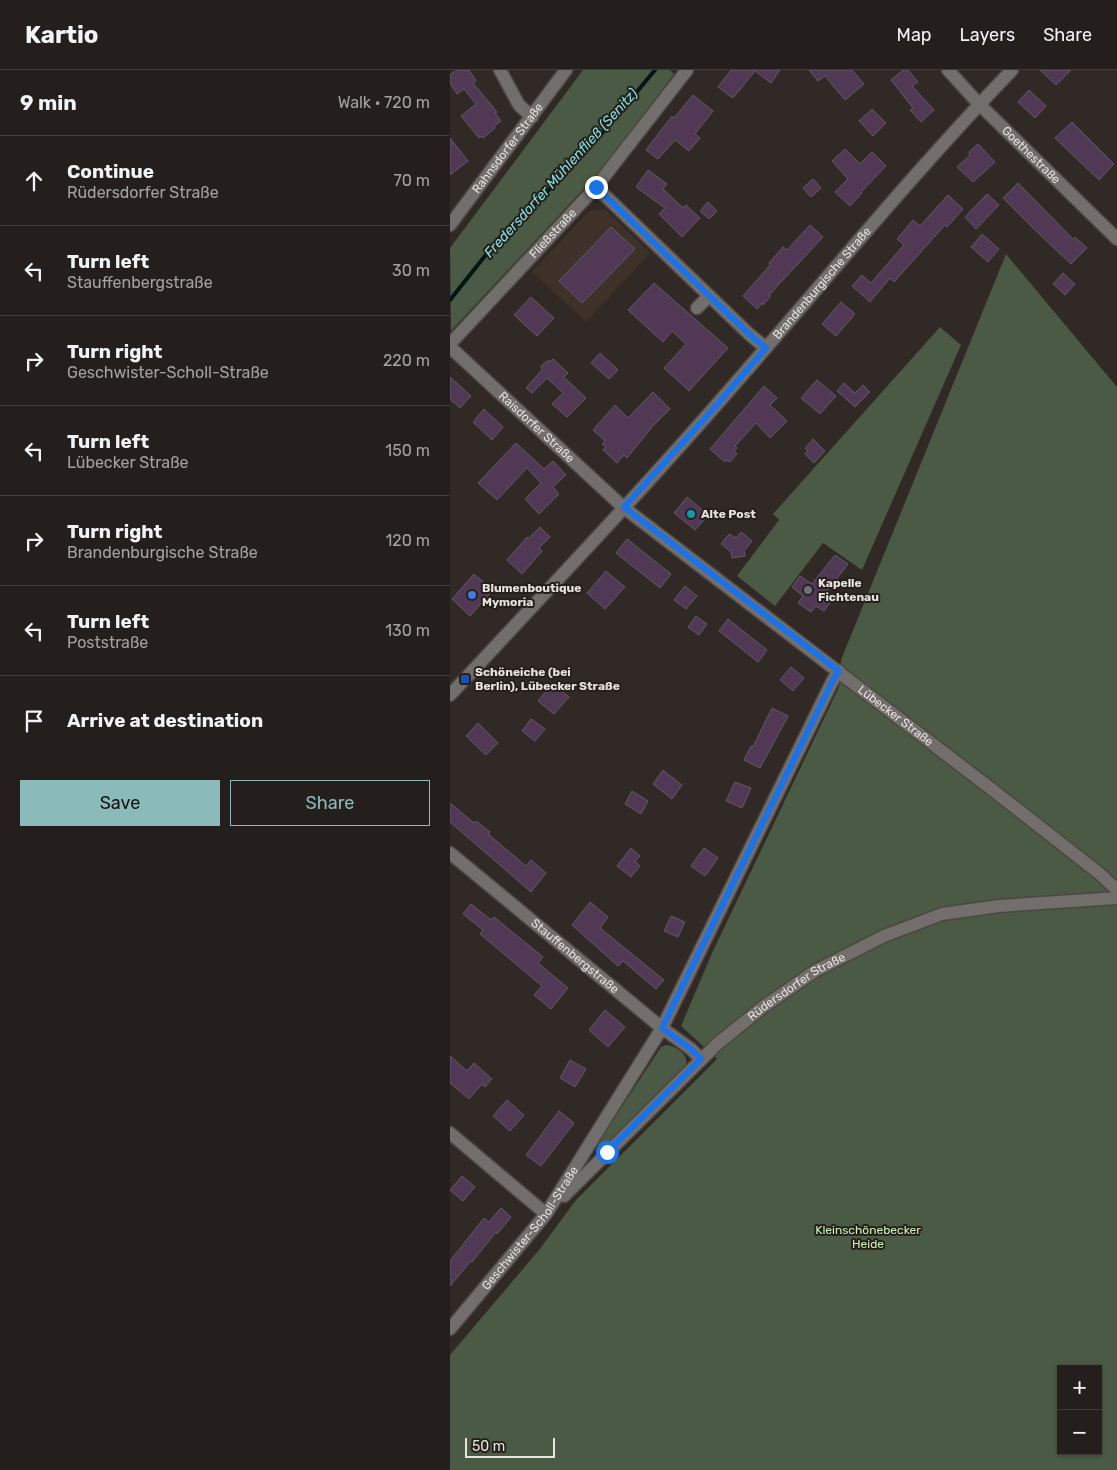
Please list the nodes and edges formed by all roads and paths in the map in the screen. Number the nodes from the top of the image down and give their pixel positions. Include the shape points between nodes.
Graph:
1 (500, 70) edge
2 (566, 70) edge
3 (687, 70) edge
4 (948, 70) edge
5 (1012, 70) edge
6 (979, 104) junction
7 (532, 117) junction
8 (596, 187) junction
9 (450, 226) edge
10 (1117, 239) edge
11 (709, 296) junction
12 (697, 308) dead end
13 (450, 346) edge
14 (766, 348) junction
15 (624, 507) junction
16 (839, 671) junction
17 (450, 695) edge
18 (450, 853) edge
19 (1117, 890) edge
20 (1117, 898) edge
21 (662, 1028) junction
22 (701, 1059) junction
23 (450, 1132) edge
24 (546, 1214) junction
25 (450, 1329) edge

1 - 7 street via 519,105
2 - 7 street, Rahnsdorfer Straße
3 - 8 street, Fließstraße
4 - 6 street, Goethestraße
5 - 6 street, Brandenburgische Straße
6 - 10 street, Goethestraße
6 - 14 street, Brandenburgische Straße
7 - 9 street, Rahnsdorfer Straße
8 - 11 street
8 - 13 street, Fließstraße
11 - 12 street
11 - 14 street
13 - 15 street, Raisdorfer Straße
14 - 15 street, Brandenburgische Straße
15 - 16 street, Lübecker Straße
15 - 17 street, Brandenburgische Straße
16 - 19 street, Lübecker Straße
16 - 21 street, Geschwister-Scholl-Straße
18 - 21 street, Stauffenbergstraße
20 - 22 street, Rüdersdorfer Straße via 967,910 942,914 911,925 815,971 763,1007
21 - 22 street, Stauffenbergstraße
21 - 24 street, Geschwister-Scholl-Straße
22 - 24 street, Rüdersdorfer Straße
23 - 24 street
24 - 25 street, Geschwister-Scholl-Straße

